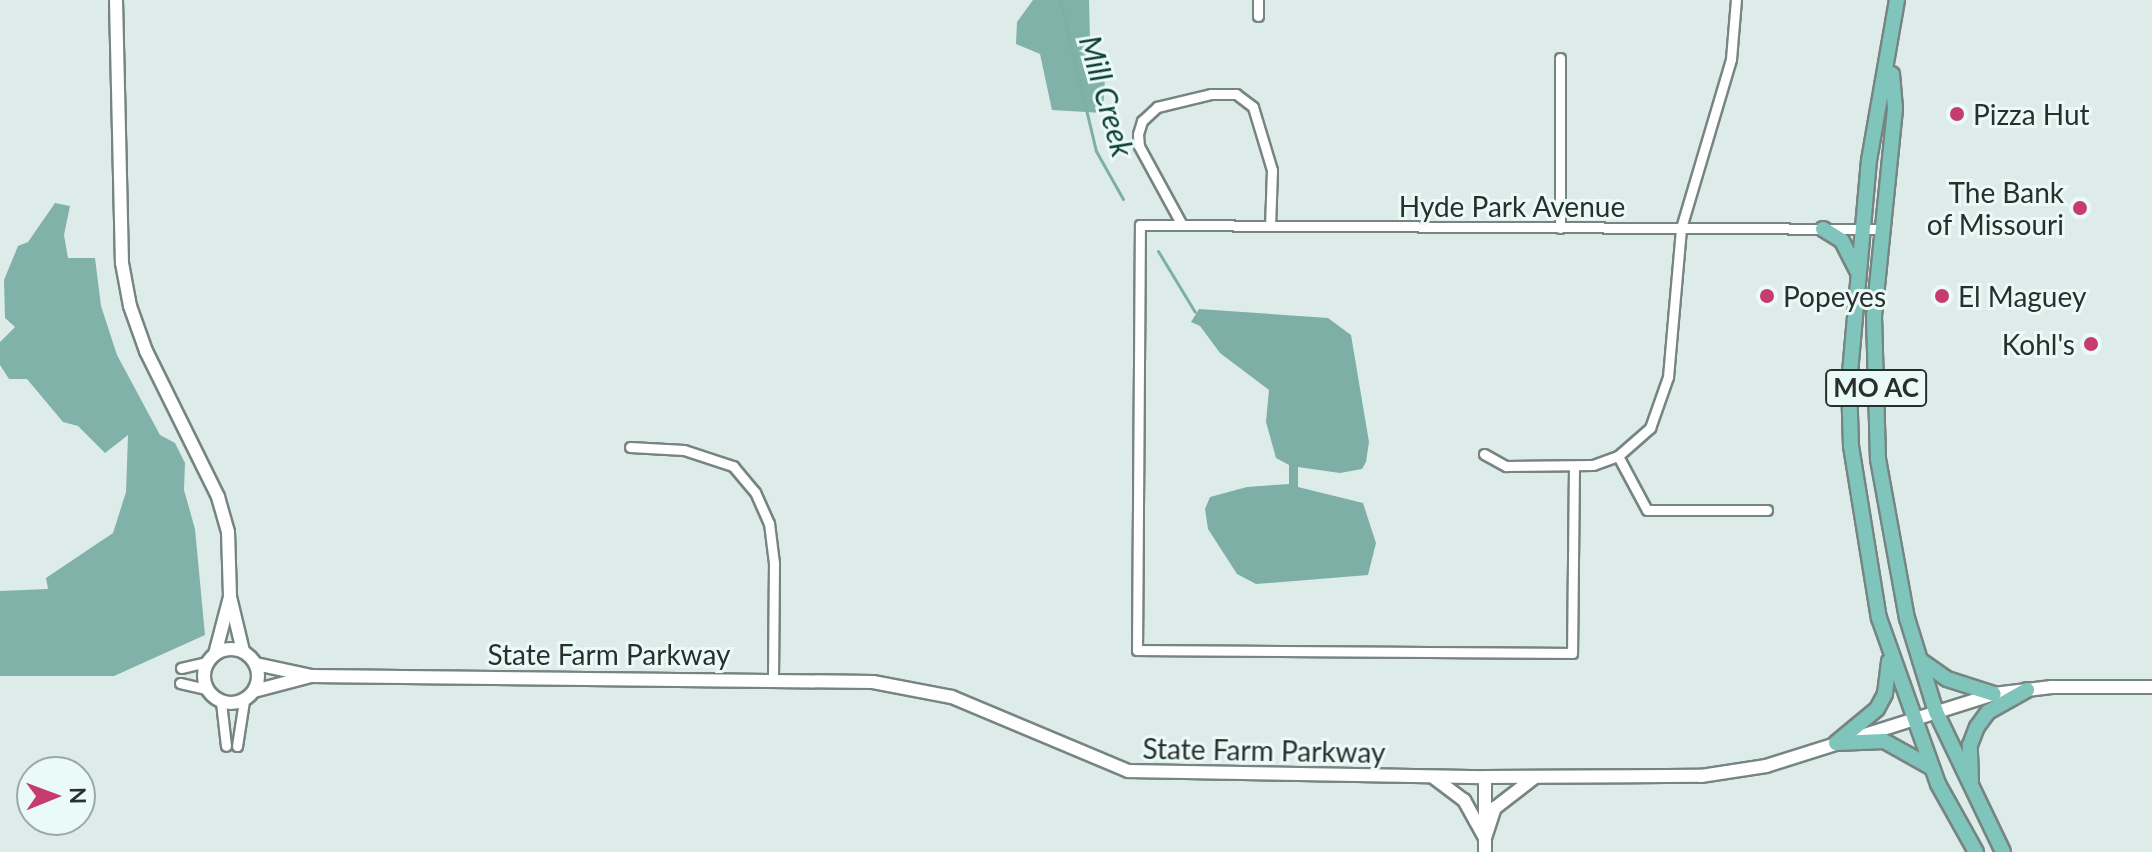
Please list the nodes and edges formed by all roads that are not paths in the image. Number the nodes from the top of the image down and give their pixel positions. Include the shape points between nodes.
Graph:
1 (116, 0) edge
2 (1258, 0) edge
3 (1736, 0) edge
4 (1897, 0) edge
5 (1258, 16) dead end
6 (1560, 58) dead end
7 (1891, 58) junction
8 (1182, 225) junction
9 (1270, 226) junction
10 (1560, 228) junction
11 (1681, 228) junction
12 (1823, 229) junction
13 (1883, 229) junction
14 (1864, 230) junction
15 (1859, 277) junction
16 (630, 447) dead end
17 (1484, 454) dead end
18 (1618, 456) junction
19 (1574, 466) junction
20 (1767, 510) dead end
21 (230, 597) junction
22 (243, 651) junction
23 (1890, 651) junction
24 (211, 658) junction
25 (1920, 660) junction
26 (256, 664) junction
27 (181, 668) dead end
28 (311, 676) junction
29 (773, 680) junction
30 (180, 683) dead end
31 (2152, 687) edge
32 (207, 689) junction
33 (2027, 690) junction
34 (254, 691) junction
35 (1994, 694) junction
36 (244, 701) junction
37 (221, 702) junction
38 (1936, 712) junction
39 (1914, 719) junction
40 (1836, 743) junction
41 (226, 746) dead end
42 (237, 746) dead end
43 (1931, 768) junction
44 (1433, 777) junction
45 (1485, 777) junction
46 (1536, 777) junction
47 (1972, 793) junction
48 (1485, 838) junction
49 (1485, 852) edge
50 (1976, 852) edge
51 (2003, 852) edge

1 - 21 street via 120,208 130,306 146,351 218,497 228,532
2 - 5 street
3 - 11 street via 1731,59
4 - 7 main road, MO AC
6 - 10 street
7 - 13 main road, MO AC via 1895,109
7 - 14 main road, MO AC via 1869,160
8 - 9 street, Hyde Park Avenue
8 - 9 street via 1139,146 1138,134 1157,107 1211,94 1236,94 1253,107 1272,170
8 - 19 street, Hyde Park Avenue via 1140,225 1137,650 1572,653
9 - 10 street, Hyde Park Avenue
10 - 11 street, Hyde Park Avenue
11 - 12 street, Hyde Park Avenue
11 - 18 street via 1665,393 1650,428
12 - 14 street, Hyde Park Avenue
12 - 15 main road via 1847,248
13 - 14 street, Hyde Park Avenue
13 - 25 main road, MO AC via 1874,316 1878,459 1894,556
14 - 15 main road, MO AC
15 - 23 main road, MO AC via 1849,382 1851,446 1868,571
16 - 29 street via 684,450 733,466 755,492 769,523 774,563
17 - 19 street via 1506,466
18 - 19 street
18 - 20 street via 1647,510
21 - 22 street
21 - 24 street via 223,639
22 - 24 street via 228,649
22 - 26 street
23 - 39 main road, MO AC
23 - 40 main road via 1885,694 1877,709
24 - 27 street
24 - 32 street
25 - 35 main road via 1947,679
25 - 38 main road, MO AC
26 - 28 street, State Farm Parkway
26 - 34 street
28 - 29 street, State Farm Parkway
28 - 34 street, State Farm Parkway
29 - 44 street, State Farm Parkway via 873,682 952,697 1084,757 1128,771
30 - 32 street
31 - 33 street, State Farm Parkway
32 - 37 street
33 - 35 street, State Farm Parkway
33 - 47 main road via 1988,712 1977,727 1970,745
34 - 36 street
35 - 38 street, State Farm Parkway
36 - 37 street
36 - 42 street
37 - 41 street
38 - 39 street, State Farm Parkway
38 - 47 main road, MO AC
39 - 40 street, State Farm Parkway
39 - 43 main road, MO AC
40 - 43 main road via 1884,741
40 - 46 street, State Farm Parkway via 1766,766 1701,776
43 - 50 main road, MO AC
44 - 45 street, State Farm Parkway
44 - 48 street via 1464,800
45 - 46 street, State Farm Parkway
45 - 48 street
46 - 48 street via 1495,808
47 - 51 main road, MO AC
48 - 49 street

